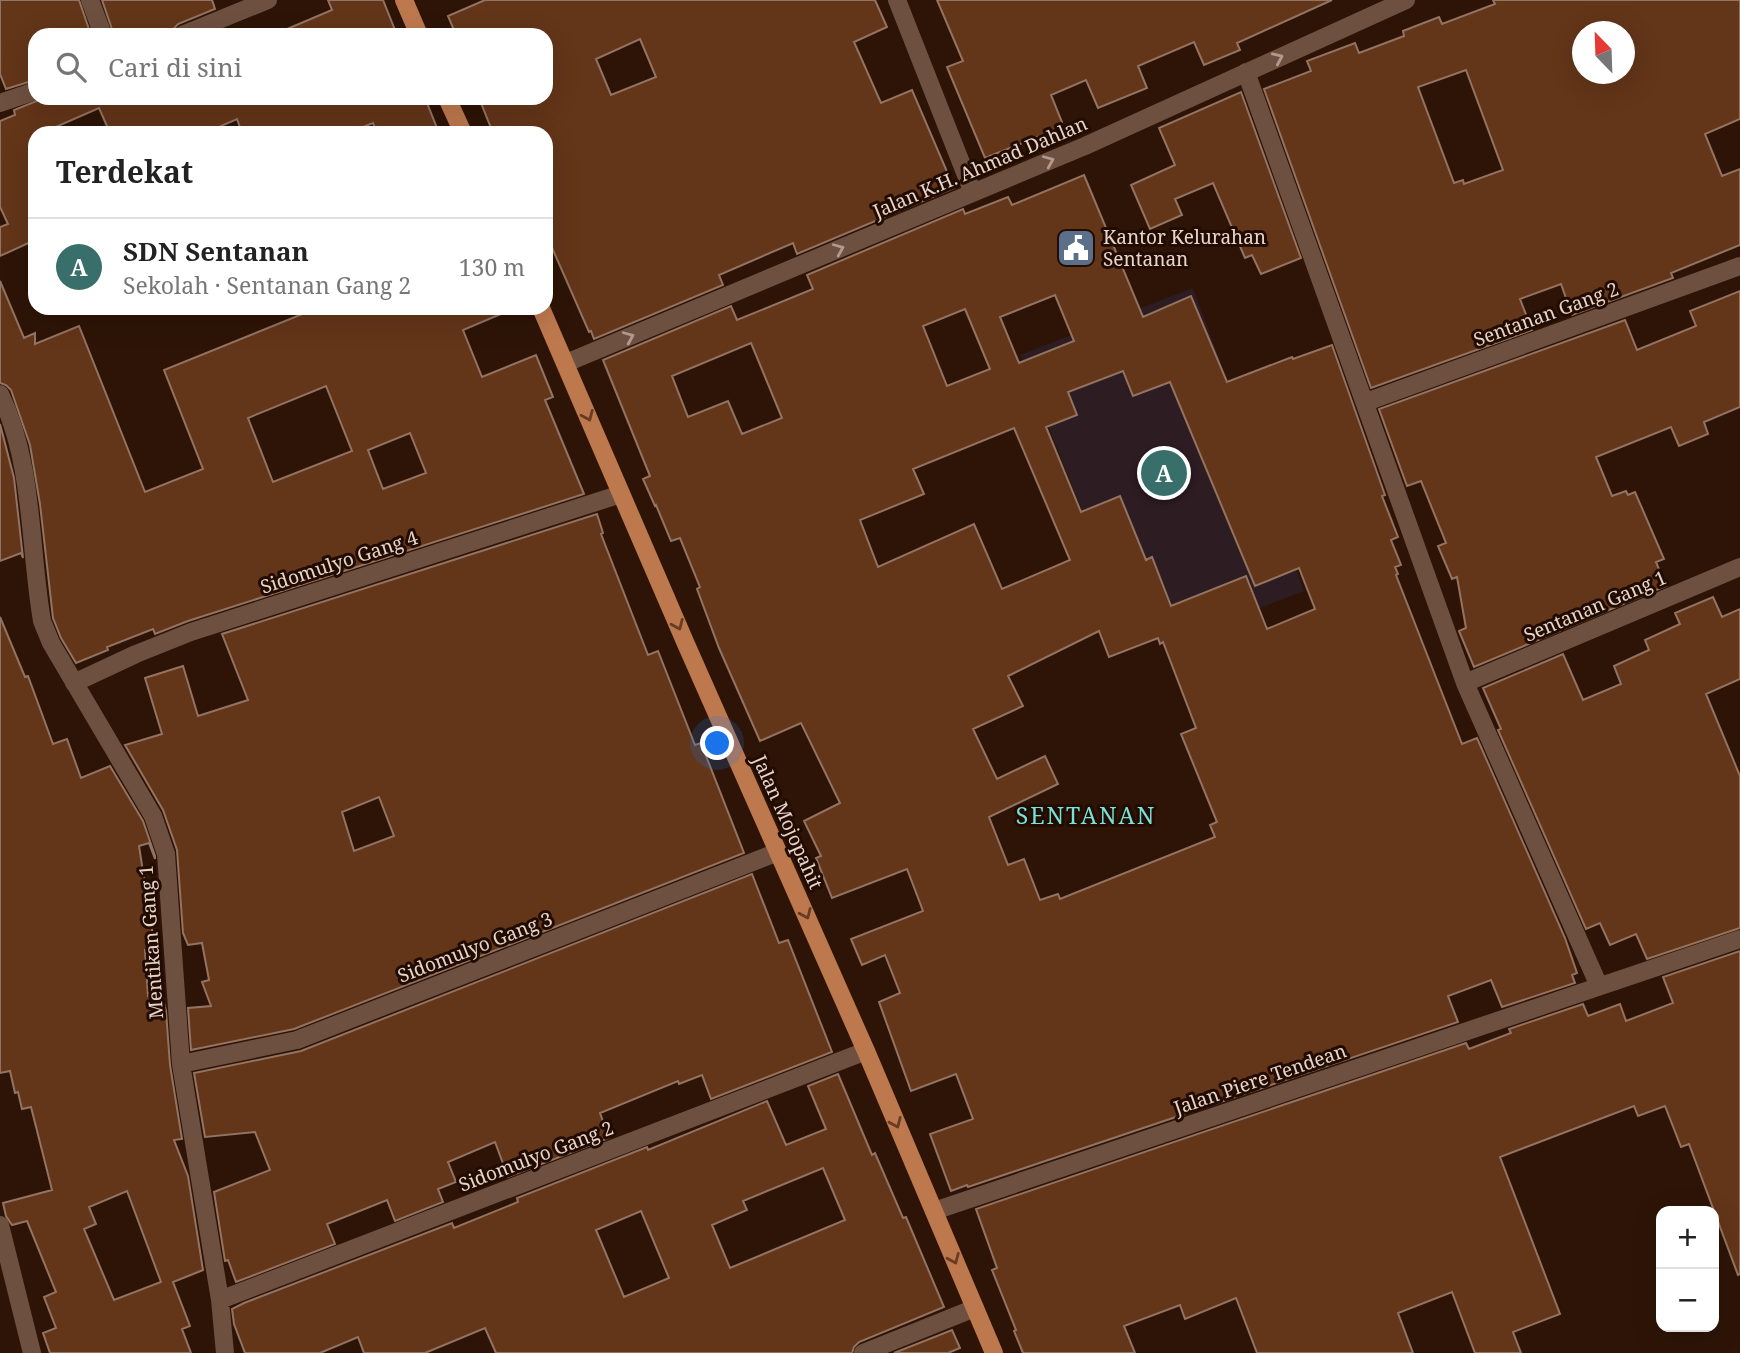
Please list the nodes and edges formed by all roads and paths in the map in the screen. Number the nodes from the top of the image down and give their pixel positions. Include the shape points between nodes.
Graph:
1 (90, 0) edge
2 (268, 0) edge
3 (404, 0) edge
4 (897, 0) edge
5 (1406, 0) edge
6 (236, 6) edge
7 (100, 28) edge
8 (195, 28) edge
9 (416, 28) edge
10 (1246, 72) junction
11 (28, 93) edge
12 (0, 103) edge
13 (450, 105) edge
14 (460, 126) edge
15 (973, 193) junction
16 (1740, 266) edge
17 (544, 315) edge
18 (566, 363) junction
19 (0, 394) edge
20 (1366, 402) junction
21 (621, 494) junction
22 (1740, 567) edge
23 (1465, 682) junction
24 (74, 683) junction
25 (778, 852) junction
26 (1740, 939) edge
27 (1599, 986) junction
28 (866, 1051) junction
29 (181, 1064) junction
30 (934, 1211) junction
31 (0, 1225) edge
32 (220, 1300) junction
33 (975, 1308) junction
34 (32, 1353) edge
35 (225, 1353) edge
36 (863, 1353) edge
37 (994, 1353) edge

1 - 7 street
2 - 6 street
3 - 9 main road
4 - 15 street
10 -> 5 street, Jalan K.H. Ahmad Dahlan
6 - 8 street
15 -> 10 street, Jalan K.H. Ahmad Dahlan
10 - 20 street
11 - 12 street
13 - 14 main road
18 -> 15 street, Jalan K.H. Ahmad Dahlan
16 - 20 street, Sentanan Gang 2
17 - 18 main road, Jalan Mojopahit
18 -> 21 main road, Jalan Mojopahit
19 - 24 street, Mentikan Gang 1 via 21,452 42,621
20 - 23 street
21 - 24 street, Sidomulyo Gang 4 via 191,632
21 -> 25 main road, Jalan Mojopahit
22 - 23 street, Sentanan Gang 1
23 - 27 street
24 - 29 street, Mentikan Gang 1 via 153,816 166,854
25 -> 28 main road, Jalan Mojopahit
25 - 29 street, Sidomulyo Gang 3 via 297,1040
26 - 27 street, Jalan Piere Tendean
27 - 30 street, Jalan Piere Tendean
28 -> 30 main road, Jalan Mojopahit
28 - 32 street, Sidomulyo Gang 2
29 - 32 street, Mentikan Gang 1
30 -> 33 main road, Jalan Mojopahit
31 - 34 street
32 - 35 street, Mentikan Gang 1
33 - 36 street
33 - 37 main road, Jalan Mojopahit

